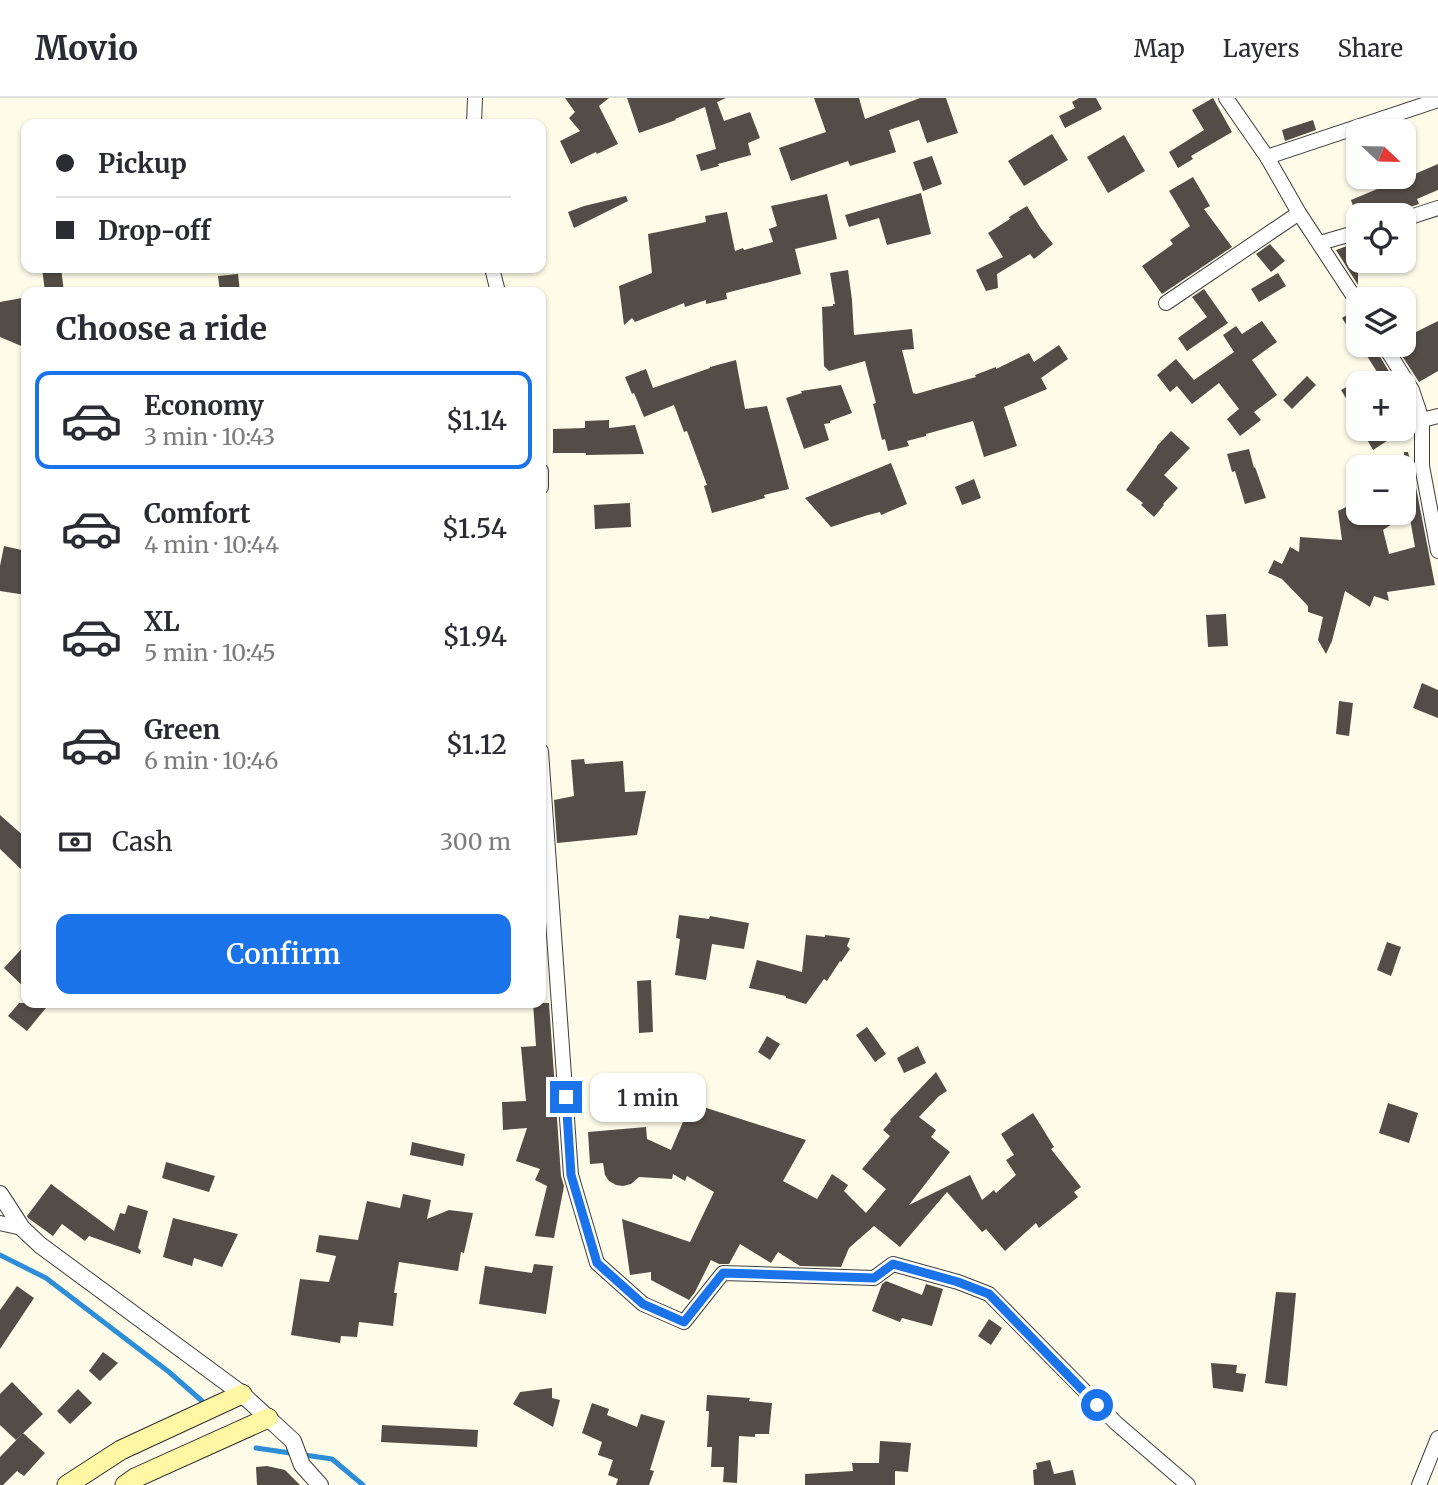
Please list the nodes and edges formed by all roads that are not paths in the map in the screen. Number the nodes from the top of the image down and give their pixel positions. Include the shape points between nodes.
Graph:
1 (475, 98) edge
2 (1226, 98) edge
3 (1438, 100) edge
4 (474, 119) edge
5 (1267, 157) junction
6 (1438, 208) edge
7 (1299, 213) junction
8 (1416, 215) edge
9 (1346, 235) edge
10 (1320, 243) junction
11 (1348, 287) edge
12 (1166, 303) dead end
13 (1391, 357) edge
14 (1438, 416) edge
15 (1422, 420) junction
16 (1438, 551) edge
17 (546, 822) edge
18 (0, 1194) edge
19 (0, 1223) edge
20 (22, 1228) junction
21 (242, 1394) junction
22 (268, 1418) junction
23 (1438, 1438) edge
24 (67, 1485) edge
25 (125, 1485) edge
26 (320, 1485) edge
27 (1188, 1485) edge
28 (1419, 1485) edge

1 - 4 street
2 - 5 street
3 - 5 street
5 - 7 street
6 - 8 street
7 - 10 street
7 - 12 street
9 - 10 street
10 - 11 street
13 - 15 street via 1412,390
14 - 15 street
15 - 16 street via 1422,466
17 - 27 street via 571,1175 597,1263 643,1304 684,1322 723,1273 874,1278 893,1264 958,1282 989,1294 1116,1423
18 - 20 street
19 - 20 street
20 - 21 street
21 - 22 street
21 - 24 main road via 121,1450
22 - 25 main road
22 - 26 street via 293,1441 302,1465
23 - 28 street

